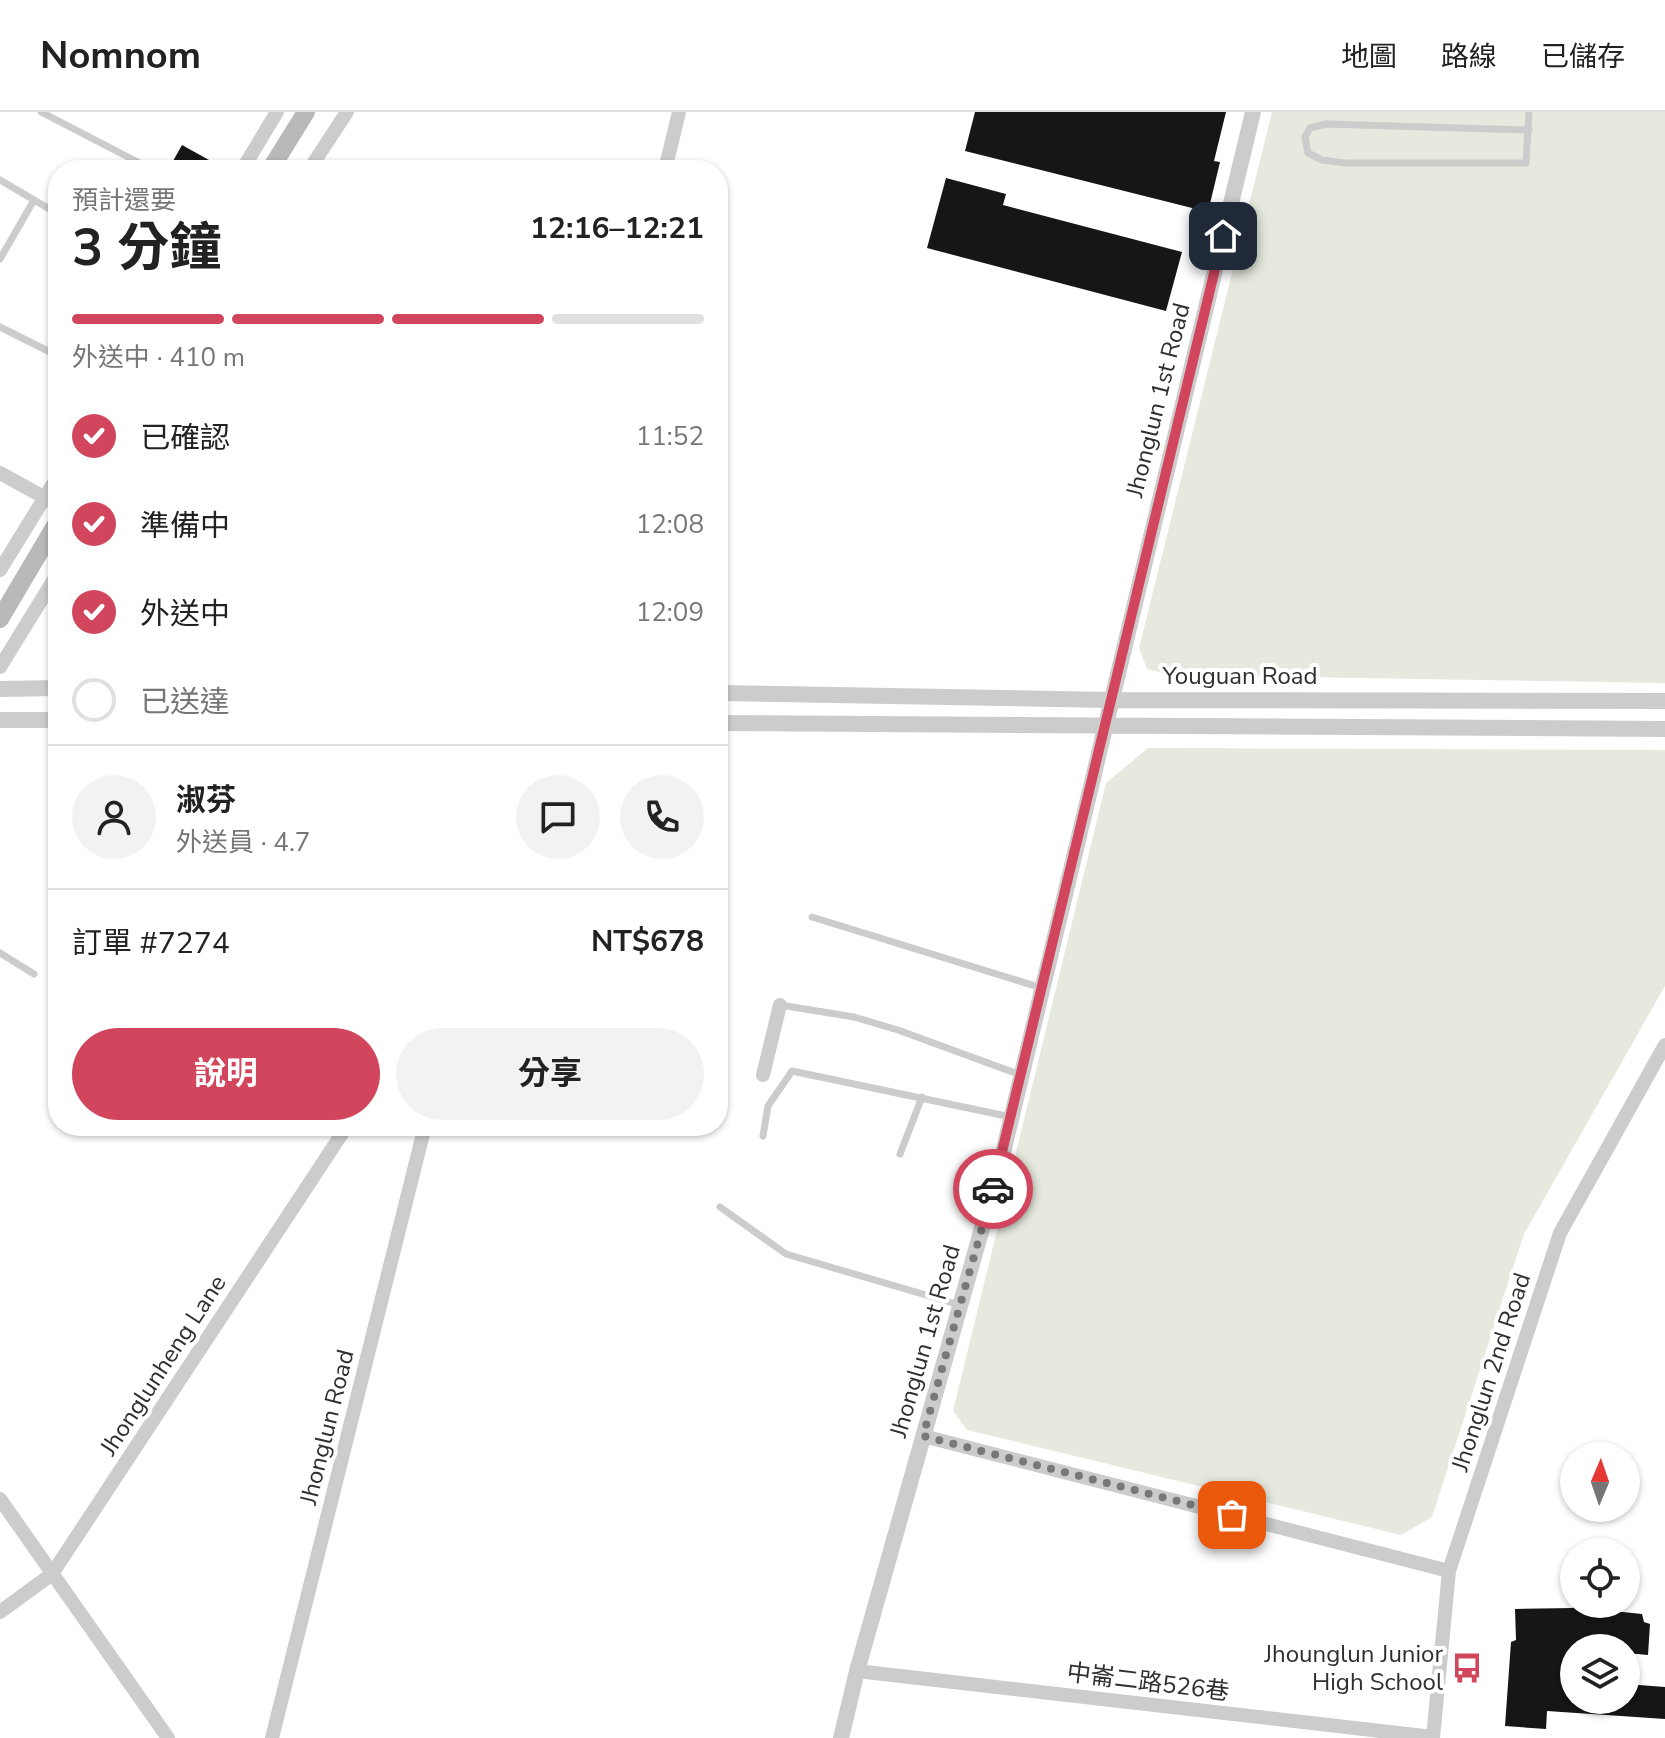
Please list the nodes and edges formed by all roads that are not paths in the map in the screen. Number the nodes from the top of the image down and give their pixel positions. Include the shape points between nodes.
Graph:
1 (41, 112) edge
2 (277, 112) edge
3 (306, 112) edge
4 (347, 112) edge
5 (679, 112) edge
6 (1253, 112) edge
7 (1529, 112) edge
8 (1529, 130) junction
9 (134, 160) edge
10 (248, 160) edge
11 (276, 160) edge
12 (316, 160) edge
13 (667, 160) edge
14 (0, 180) edge
15 (34, 200) junction
16 (48, 208) edge
17 (0, 259) edge
18 (0, 327) edge
19 (48, 351) edge
20 (0, 473) edge
21 (48, 499) edge
22 (48, 506) edge
23 (48, 538) edge
24 (0, 570) edge
25 (48, 589) edge
26 (0, 619) edge
27 (0, 667) edge
28 (48, 688) edge
29 (0, 689) edge
30 (728, 693) edge
31 (1110, 700) junction
32 (1665, 701) edge
33 (0, 720) edge
34 (48, 720) edge
35 (728, 723) edge
36 (1104, 723) junction
37 (1665, 729) edge
38 (812, 917) dead end
39 (0, 953) edge
40 (34, 974) dead end
41 (1042, 988) junction
42 (780, 1005) joint
43 (1665, 1045) edge
44 (763, 1075) dead end
45 (1021, 1075) junction
46 (922, 1097) junction
47 (1011, 1117) junction
48 (340, 1136) edge
49 (422, 1136) edge
50 (763, 1136) dead end
51 (900, 1154) dead end
52 (720, 1207) dead end
53 (960, 1305) junction
54 (923, 1436) junction
55 (0, 1499) edge
56 (1449, 1571) junction
57 (52, 1574) junction
58 (0, 1612) edge
59 (857, 1671) junction
60 (168, 1738) edge
61 (272, 1738) edge
62 (841, 1738) edge
63 (1433, 1738) edge

1 - 9 lane
2 - 10 street
3 - 11 main road
4 - 12 street
5 - 13 street
6 - 31 street, Jhonglun 1st Road
7 - 8 lane
8 - 8 lane via 1326,124 1310,128 1305,137 1308,153 1345,163 1526,163
14 - 15 lane
15 - 16 lane
15 - 17 lane
18 - 19 lane
20 - 21 street
22 - 24 street
23 - 26 main road
25 - 27 street
28 - 29 street
30 - 31 street, Youguan Road
31 - 32 street, Youguan Road
31 - 36 street, Jhonglun 1st Road
33 - 34 street
35 - 36 street, Youguan Road
36 - 37 street, Youguan Road
36 - 41 street, Jhonglun 1st Road
38 - 41 lane
39 - 40 lane
41 - 45 street, Jhonglun 1st Road
42 - 44 street
42 - 45 lane via 854,1017
43 - 56 street, Jhonglun 2nd Road via 1560,1233
45 - 47 street, Jhonglun 1st Road
46 - 47 lane
46 - 50 lane via 792,1071 768,1106
46 - 51 lane
47 - 53 street, Jhonglun 1st Road
48 - 57 street, Jhonglunheng Lane
49 - 61 street, Jhonglun Road
52 - 53 lane via 786,1254
53 - 54 street, Jhonglun 1st Road
54 - 56 street
54 - 59 street, Jhonglun 1st Road
55 - 57 street
56 - 63 street, Jhonglun 2nd Road
57 - 58 street, Jhonglunheng Lane
57 - 60 street
59 - 62 street, Jhonglun 1st Road
59 - 63 street, 中崙二路526巷

